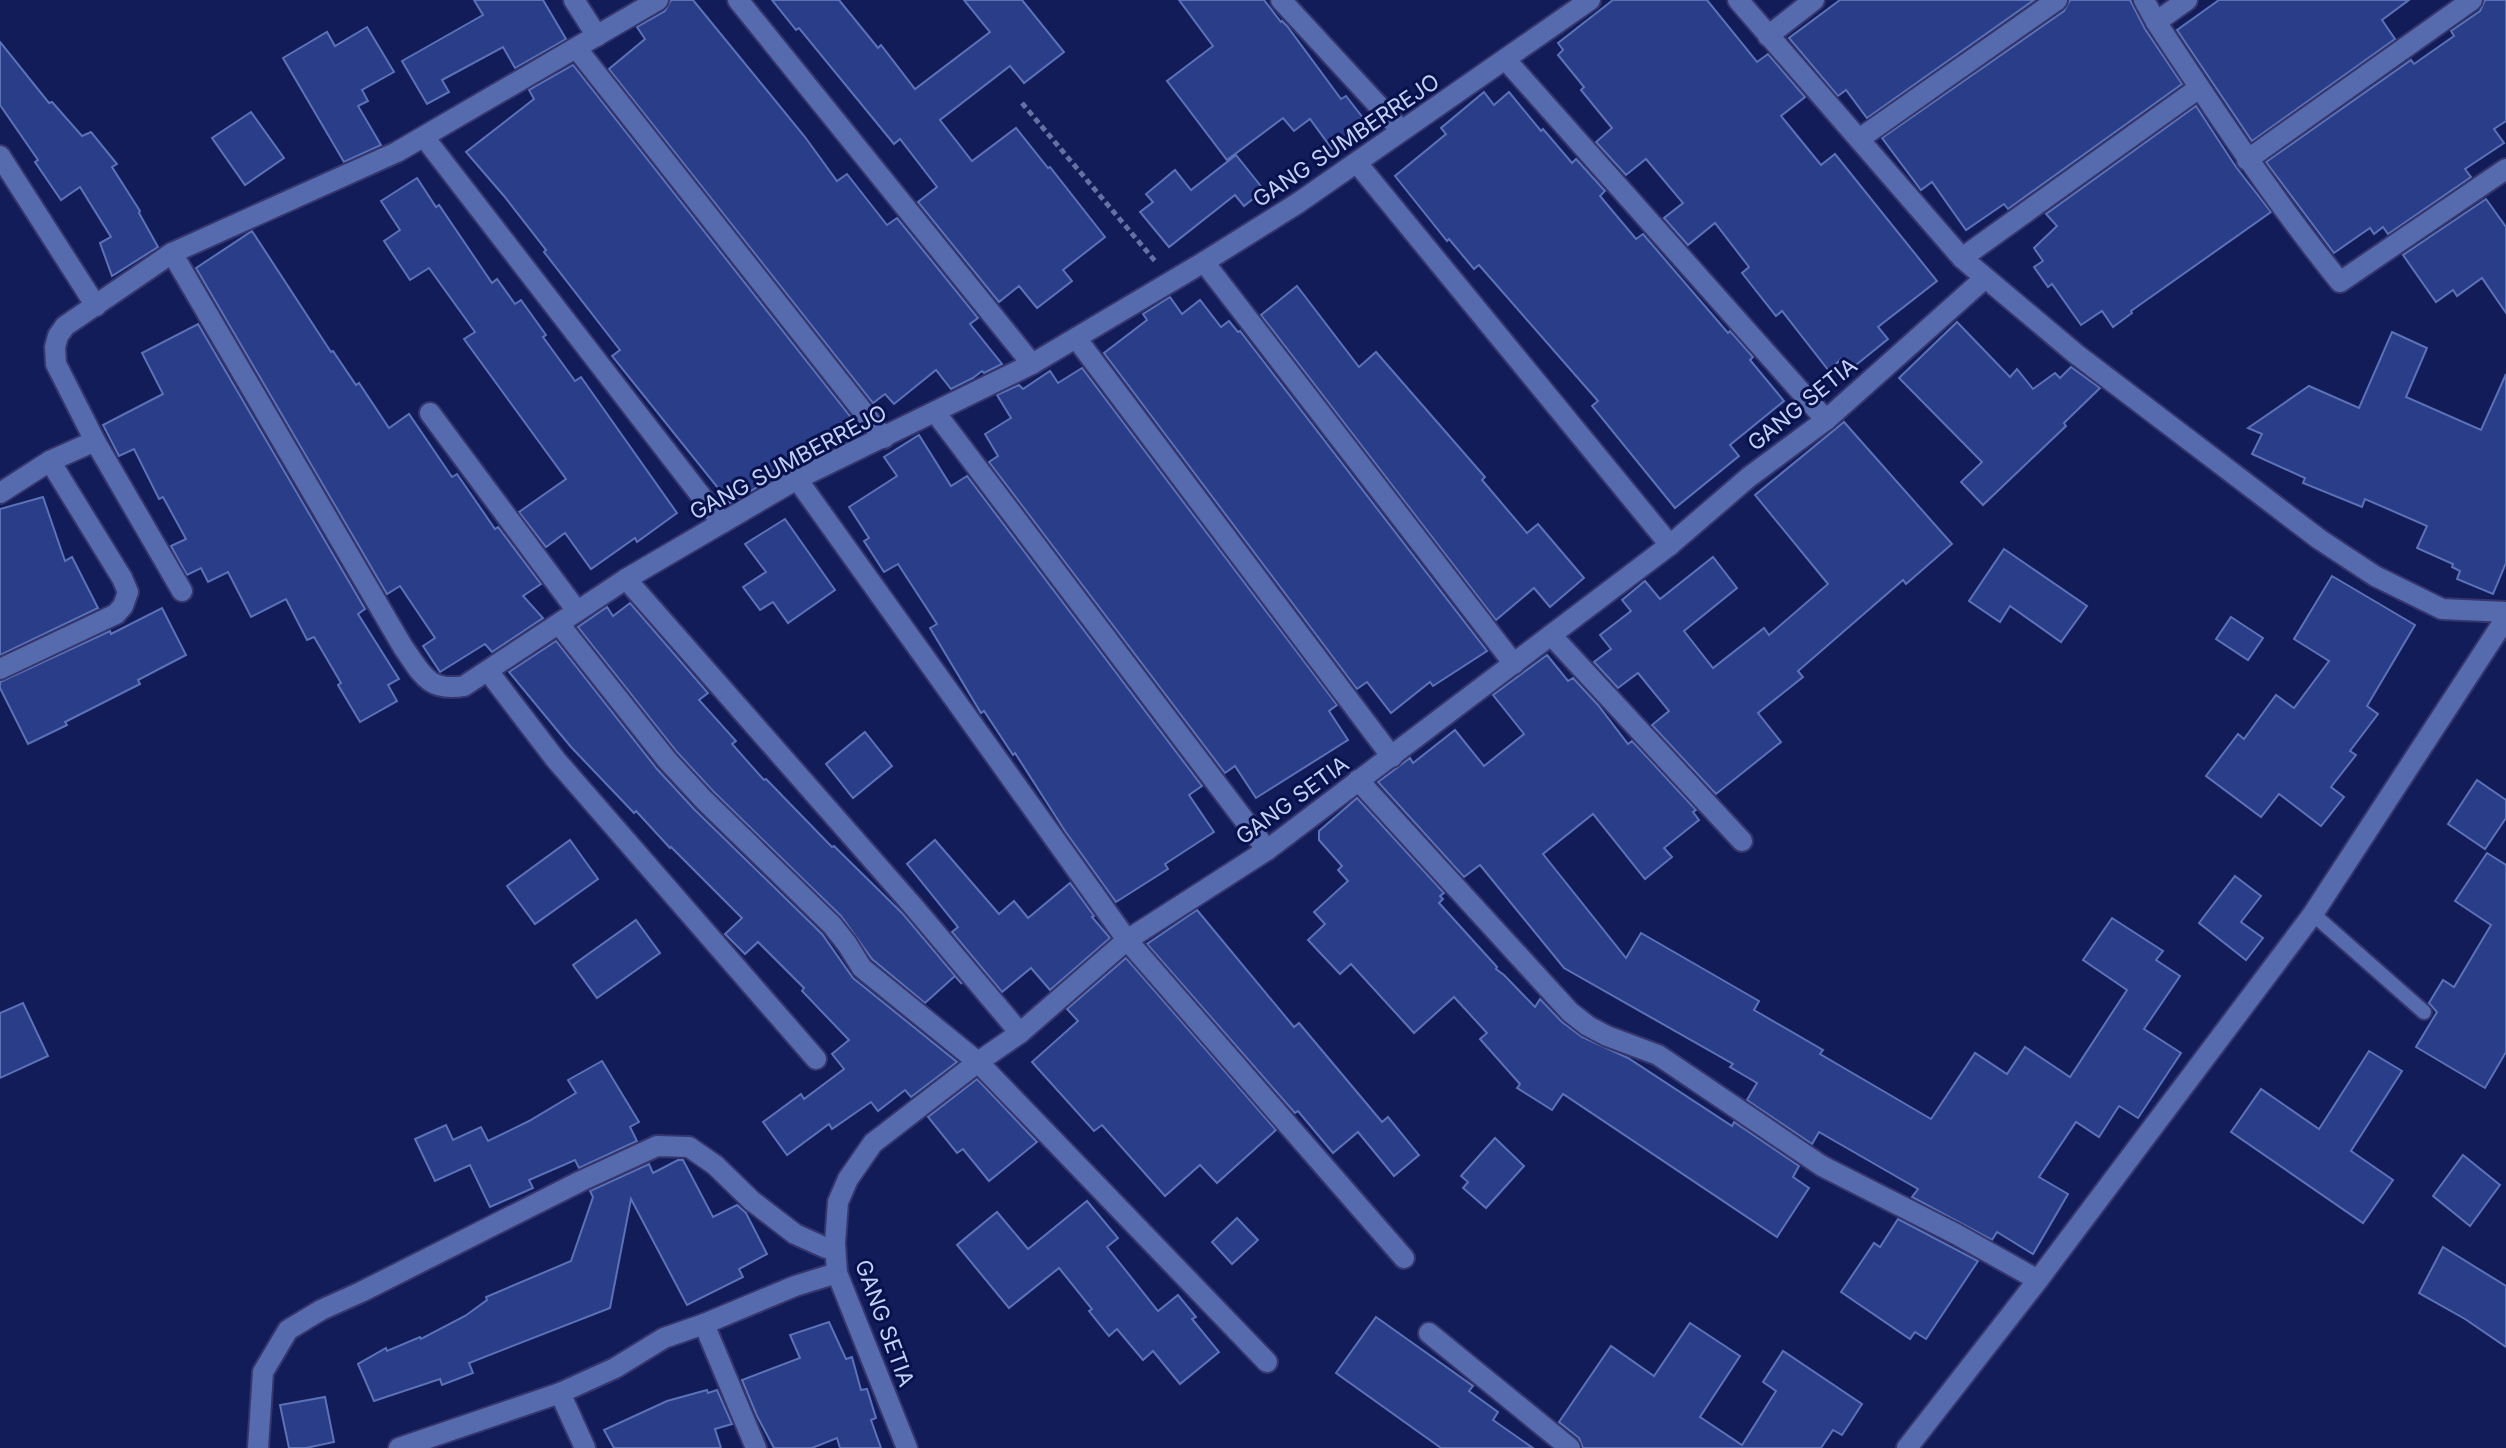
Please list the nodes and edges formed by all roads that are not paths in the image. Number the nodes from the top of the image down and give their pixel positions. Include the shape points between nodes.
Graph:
1 (574, 0) edge
2 (658, 0) edge
3 (738, 0) edge
4 (1281, 0) edge
5 (1590, 0) edge
6 (1738, 0) edge
7 (1814, 0) edge
8 (2057, 0) edge
9 (2144, 0) edge
10 (2187, 0) edge
11 (2472, 0) edge
12 (2156, 22) junction
13 (597, 36) junction
14 (1768, 36) junction
15 (577, 49) junction
16 (1506, 60) junction
17 (2199, 88) junction
18 (1401, 130) junction
19 (424, 137) junction
20 (1859, 139) junction
21 (0, 156) edge
22 (2247, 160) junction
23 (1357, 163) junction
24 (2503, 178) edge
25 (172, 253) junction
26 (1962, 258) junction
27 (1204, 262) junction
28 (1985, 278) junction
29 (96, 306) junction
30 (1076, 338) junction
31 (1032, 364) junction
32 (935, 412) junction
33 (430, 413) dead end
34 (1826, 420) junction
35 (884, 438) junction
36 (95, 441) junction
37 (50, 461) junction
38 (797, 479) junction
39 (0, 493) edge
40 (722, 523) junction
41 (1670, 545) junction
42 (626, 579) junction
43 (182, 591) dead end
44 (577, 611) junction
45 (2506, 615) edge
46 (559, 624) junction
47 (1551, 635) junction
48 (1514, 664) junction
49 (0, 669) edge
50 (488, 671) junction
51 (1392, 757) junction
52 (1358, 780) junction
53 (1742, 841) dead end
54 (1267, 850) junction
55 (2313, 914) junction
56 (1127, 940) junction
57 (2424, 1012) dead end
58 (1020, 1033) junction
59 (816, 1059) dead end
60 (978, 1062) junction
61 (835, 1243) junction
62 (1404, 1258) dead end
63 (837, 1273) junction
64 (2038, 1280) junction
65 (704, 1324) junction
66 (1429, 1333) dead end
67 (1267, 1362) dead end
68 (560, 1393) junction
69 (258, 1448) edge
70 (399, 1448) edge
71 (585, 1448) edge
72 (756, 1448) edge
73 (907, 1448) edge
74 (1570, 1448) edge
75 (1907, 1448) edge

1 - 13 street
2 - 13 street
3 - 31 street
4 - 18 street
5 - 16 street, GANG SUMBERREJO
6 - 14 street
7 - 14 street
8 - 20 street
9 - 12 street
10 - 12 street
11 - 22 street
12 - 17 street
13 - 15 street
14 - 20 street
15 - 19 street
15 - 35 street
16 - 18 street, GANG SUMBERREJO
16 - 34 street
17 - 22 street
17 - 26 street
18 - 23 street, GANG SUMBERREJO
19 - 25 street
19 - 40 street
20 - 26 street
21 - 29 street
22 - 24 street via 2340,282
23 - 27 street, GANG SUMBERREJO
23 - 41 street
25 - 29 street
25 - 50 street, GANG SUMBERREJO via 427,680 446,689 464,686
26 - 28 street
27 - 30 street, GANG SUMBERREJO
27 - 48 street
28 - 34 street, GANG SETIA
28 - 45 street via 2076,354 2375,576 2442,609
29 - 36 street via 65,326 55,347 56,364
30 - 31 street, GANG SUMBERREJO
30 - 51 street
31 - 32 street, GANG SUMBERREJO
32 - 35 street, GANG SUMBERREJO
32 - 54 street
33 - 44 street
34 - 41 street, GANG SETIA
35 - 38 street, GANG SUMBERREJO
36 - 37 street
36 - 43 street
37 - 39 street
37 - 49 street via 128,592 116,614
38 - 40 street, GANG SUMBERREJO
38 - 56 street
40 - 42 street, GANG SUMBERREJO
41 - 47 street, GANG SETIA
42 - 44 street, GANG SUMBERREJO
42 - 58 street
44 - 46 street, GANG SUMBERREJO
45 - 55 street
46 - 50 street, GANG SUMBERREJO
46 - 60 street via 667,760 832,925 862,968
47 - 48 street, GANG SETIA
47 - 53 street
48 - 51 street, GANG SETIA
50 - 59 street via 556,760
51 - 52 street, GANG SETIA
52 - 54 street, GANG SETIA
52 - 64 street via 1588,1026 1658,1055 1822,1166
54 - 56 street, GANG SETIA
55 - 57 lane
55 - 64 street
56 - 58 street, GANG SETIA
56 - 62 street
58 - 60 street, GANG SETIA
60 - 61 street, GANG SETIA via 873,1143 838,1202
60 - 67 street
61 - 63 street, GANG SETIA
61 - 69 street via 826,1248 795,1234 689,1147 657,1146 288,1330 263,1372
63 - 65 street
63 - 73 street, GANG SETIA
64 - 75 street
65 - 68 street via 664,1338
65 - 72 street
66 - 74 street
68 - 70 street
68 - 71 street

